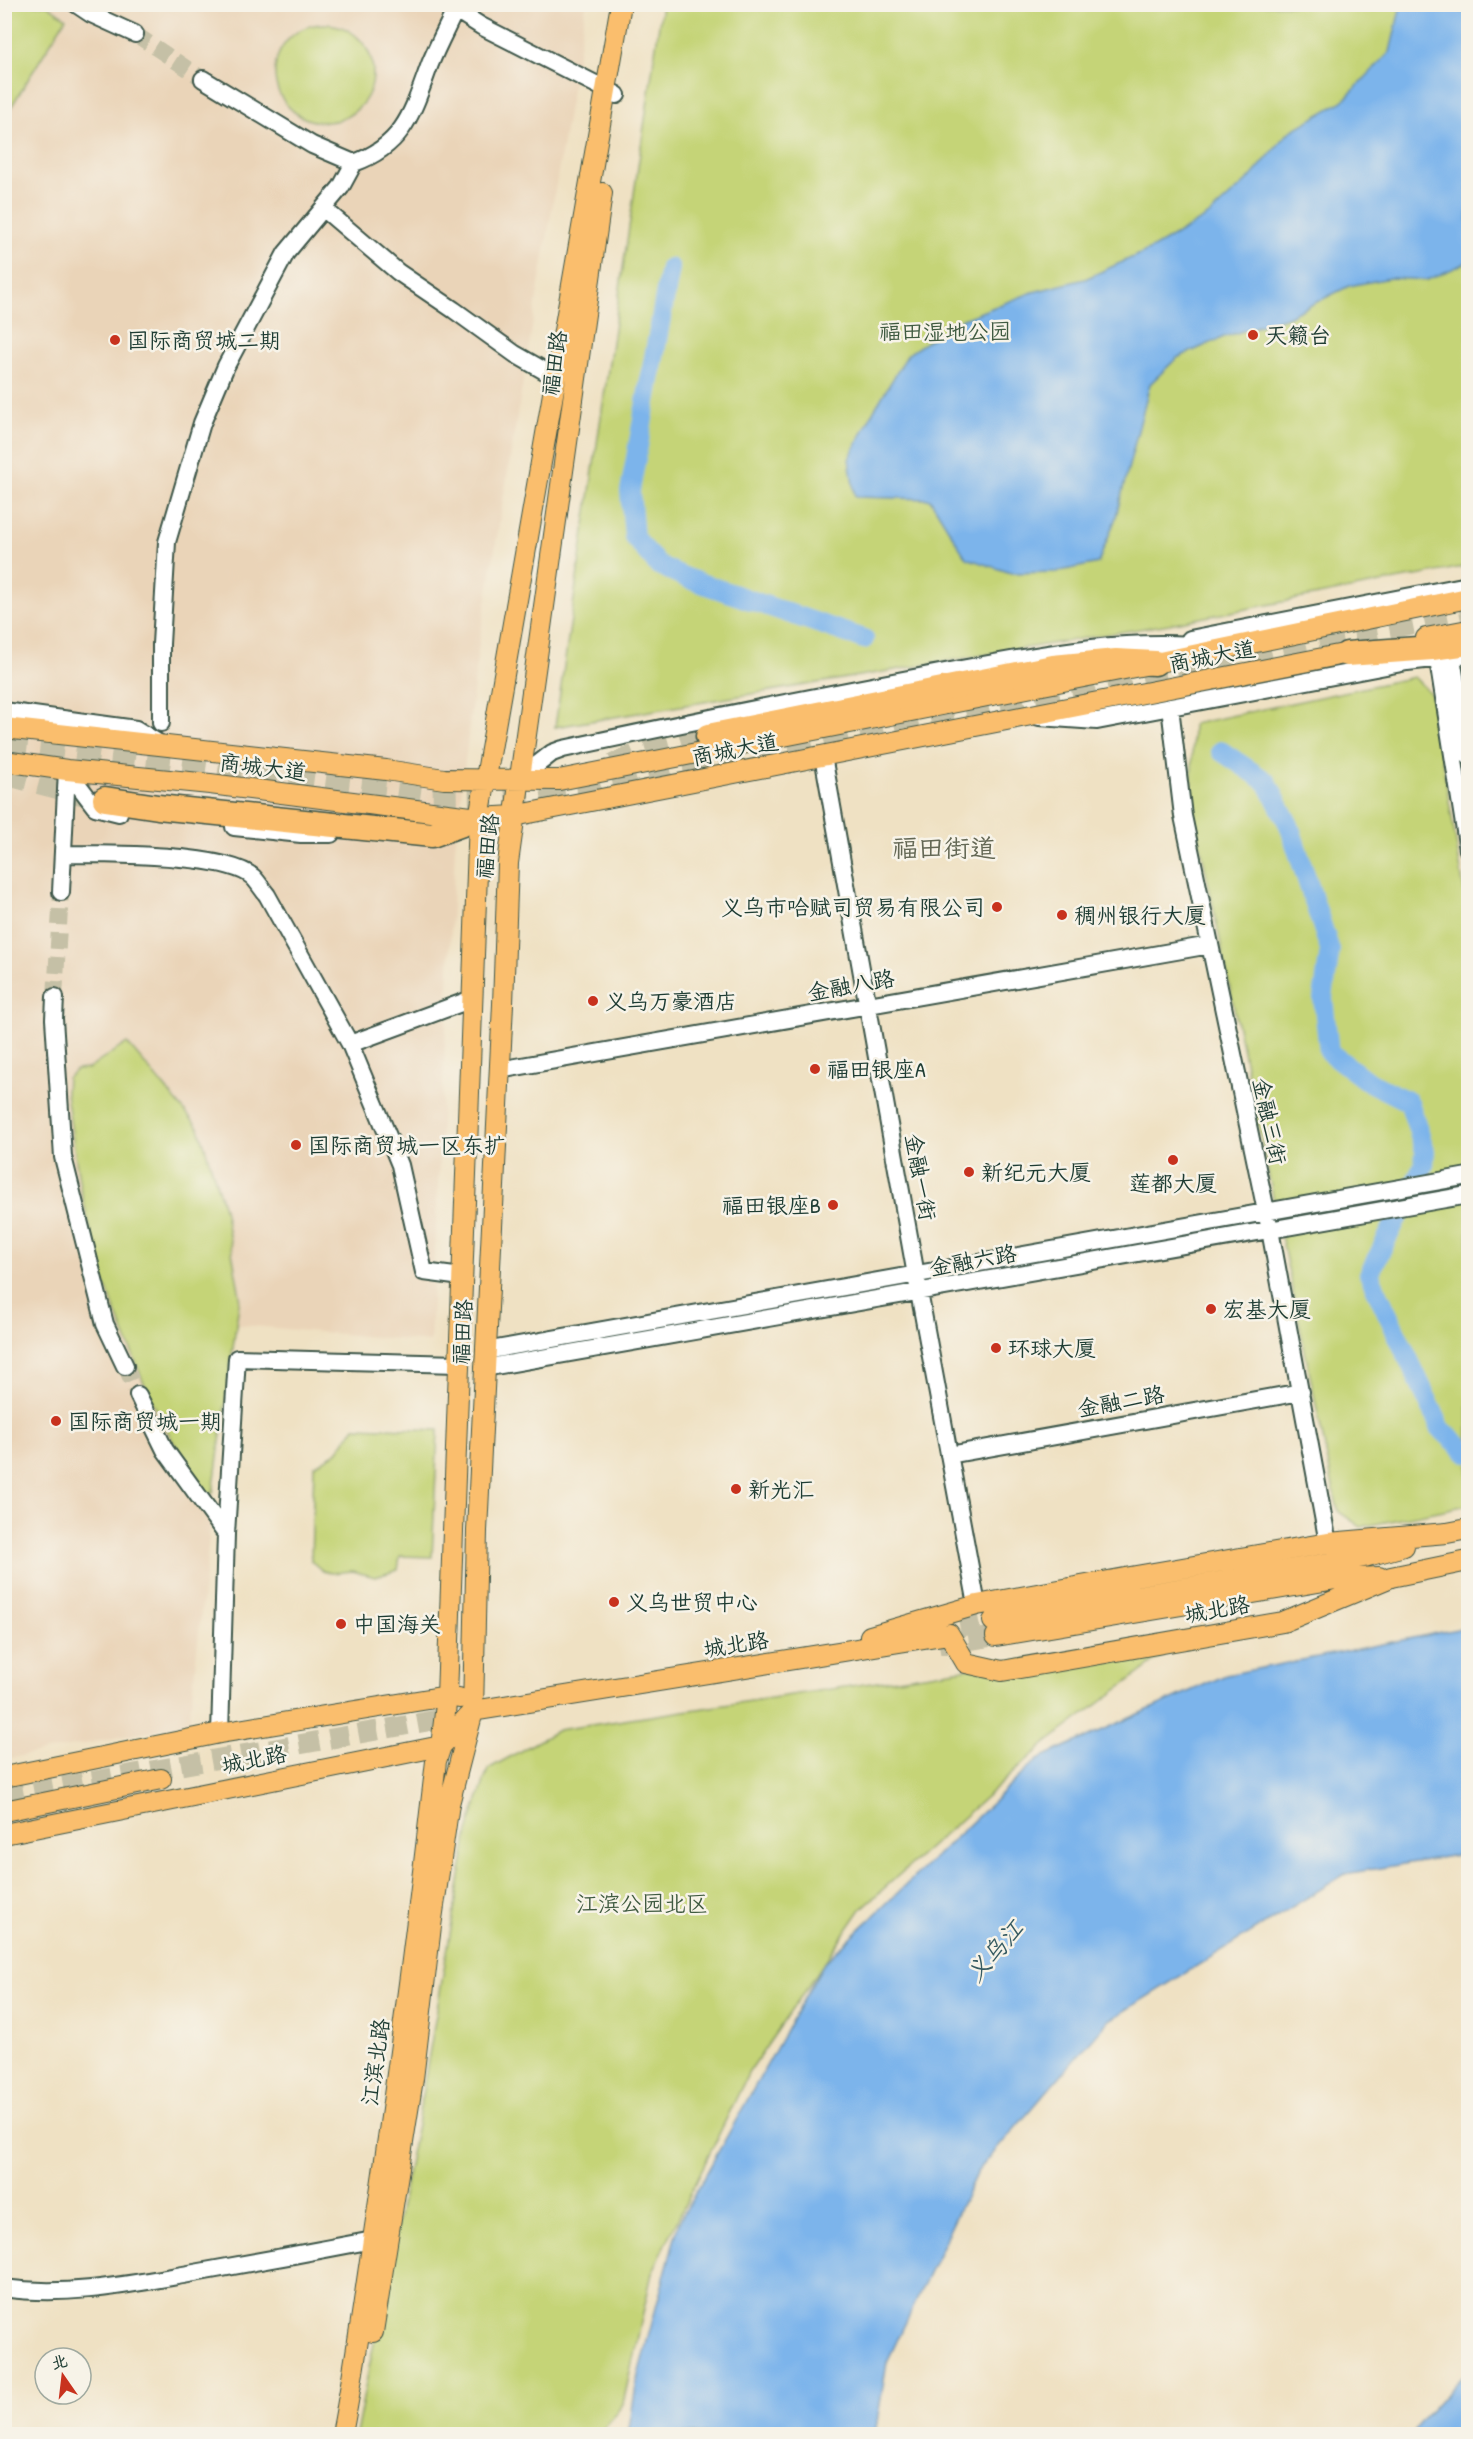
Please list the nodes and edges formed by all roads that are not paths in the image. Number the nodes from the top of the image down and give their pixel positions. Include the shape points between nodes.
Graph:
1 (76, 4) edge
2 (621, 4) edge
3 (634, 4) edge
4 (457, 7) edge
5 (135, 34) tunnel mouth
6 (203, 79) tunnel mouth
7 (612, 92) junction
8 (354, 163) junction
9 (324, 209) junction
10 (557, 378) junction
11 (1468, 585) edge
12 (1468, 598) edge
13 (1468, 630) edge
14 (1172, 642) junction
15 (1230, 648) junction
16 (1347, 654) junction
17 (1457, 654) edge
18 (1155, 663) junction
19 (1170, 707) junction
20 (4, 711) edge
21 (1029, 716) junction
22 (161, 723) dead end
23 (4, 729) edge
24 (708, 736) tunnel mouth
25 (163, 746) junction
26 (1468, 755) edge
27 (823, 756) junction
28 (4, 761) edge
29 (68, 770) junction
30 (486, 778) junction
31 (520, 778) junction
32 (105, 799) tunnel mouth
33 (514, 816) junction
34 (479, 818) junction
35 (365, 827) junction
36 (1468, 850) edge
37 (63, 854) junction
38 (61, 892) tunnel mouth
39 (1210, 945) junction
40 (55, 997) tunnel mouth
41 (472, 999) junction
42 (867, 1005) junction
43 (350, 1044) junction
44 (499, 1070) junction
45 (1461, 1177) edge
46 (1468, 1195) edge
47 (1266, 1212) junction
48 (1270, 1230) junction
49 (915, 1273) junction
50 (462, 1277) junction
51 (919, 1293) junction
52 (485, 1359) junction
53 (458, 1364) junction
54 (125, 1366) tunnel mouth
55 (1301, 1392) junction
56 (138, 1395) tunnel mouth
57 (949, 1455) junction
58 (1459, 1531) edge
59 (226, 1534) junction
60 (1328, 1543) junction
61 (1468, 1561) edge
62 (1391, 1577) junction
63 (977, 1605) junction
64 (447, 1696) junction
65 (473, 1705) junction
66 (220, 1733) junction
67 (441, 1746) junction
68 (4, 1778) edge
69 (161, 1779) dead end
70 (4, 1811) edge
71 (4, 1834) edge
72 (380, 2240) junction
73 (4, 2288) edge
74 (342, 2434) edge
75 (353, 2434) edge

1 - 5 street
2 - 7 main road, 福田路
3 - 7 main road, 福田路
4 - 7 street via 481,26
4 - 8 street via 411,115 396,137 374,156
6 - 8 street via 312,145
7 - 10 main road, 福田路
7 - 31 main road, 福田路
8 - 9 street
9 - 10 street via 398,272 515,354
9 - 22 street via 286,254 226,366 201,423 167,542
10 - 30 main road, 福田路
11 - 14 street
12 - 15 main road, 商城大道
13 - 16 main road, 商城大道
14 - 15 street
14 - 31 street via 1060,651 743,711 563,749
15 - 18 main road, 商城大道
16 - 17 highway via 1432,648
16 - 21 main road, 商城大道
17 - 19 street
17 - 26 street
17 - 36 street
18 - 24 highway via 1116,661 1053,667
18 - 31 main road, 商城大道 via 664,761 559,780
19 - 21 street via 1097,721
19 - 39 street, 金融三街 via 1183,816
20 - 25 street via 136,729
21 - 27 main road, 商城大道
23 - 25 main road, 商城大道
25 - 30 main road, 商城大道 via 444,779
27 - 33 main road, 商城大道
27 - 42 street, 金融一街
28 - 29 main road, 商城大道
29 - 34 main road, 商城大道
29 - 35 street via 95,807 107,812 301,834 326,835
29 - 37 street
30 - 31 main road, 商城大道
30 - 34 main road, 福田路
31 - 33 main road, 福田路
32 - 35 highway
33 - 34 main road, 商城大道
33 - 44 main road, 福田路 via 508,863
34 - 35 highway via 432,835
34 - 41 main road, 福田路
37 - 38 street
37 - 43 street via 202,860 252,876 267,895
39 - 42 street, 金融八路
39 - 47 street, 金融三街
40 - 54 street via 63,1157 105,1324
41 - 43 street
41 - 50 main road, 福田路
42 - 44 street, 金融八路
42 - 49 street, 金融一街
43 - 50 street via 400,1165 424,1272
44 - 52 main road, 福田路
45 - 47 street, 金融六路
46 - 48 street, 金融六路
47 - 48 street, 金融三街
47 - 49 street, 金融六路
48 - 51 street, 金融六路
48 - 55 street, 金融三街
49 - 51 street, 金融一街
49 - 52 street, 金融六路
50 - 53 main road, 福田路
51 - 52 street, 金融六路
51 - 57 street, 金融一街
52 - 65 main road, 福田路
53 - 59 street via 237,1358
53 - 64 main road, 福田路
55 - 57 street, 金融二路
55 - 60 street, 金融三街
56 - 59 street via 165,1450
57 - 63 street, 金融一街
58 - 60 main road, 城北路
58 - 62 main road via 1364,1557 994,1628 1336,1579
59 - 66 street
60 - 63 main road, 城北路
61 - 62 main road, 城北路
62 - 65 main road, 城北路 via 1283,1622 1002,1671 966,1663 949,1634
63 - 65 main road, 城北路 via 868,1637
64 - 65 main road, 城北路
64 - 66 main road, 城北路
64 - 67 main road, 江滨北路
65 - 67 main road
65 - 72 main road, 江滨北路 via 449,1804 413,2079
66 - 68 main road, 城北路
67 - 71 main road, 城北路
67 - 72 main road, 江滨北路 via 436,1761
69 - 70 main road
72 - 73 street via 109,2288 26,2292
72 - 74 main road, 江滨北路
72 - 75 main road, 江滨北路

